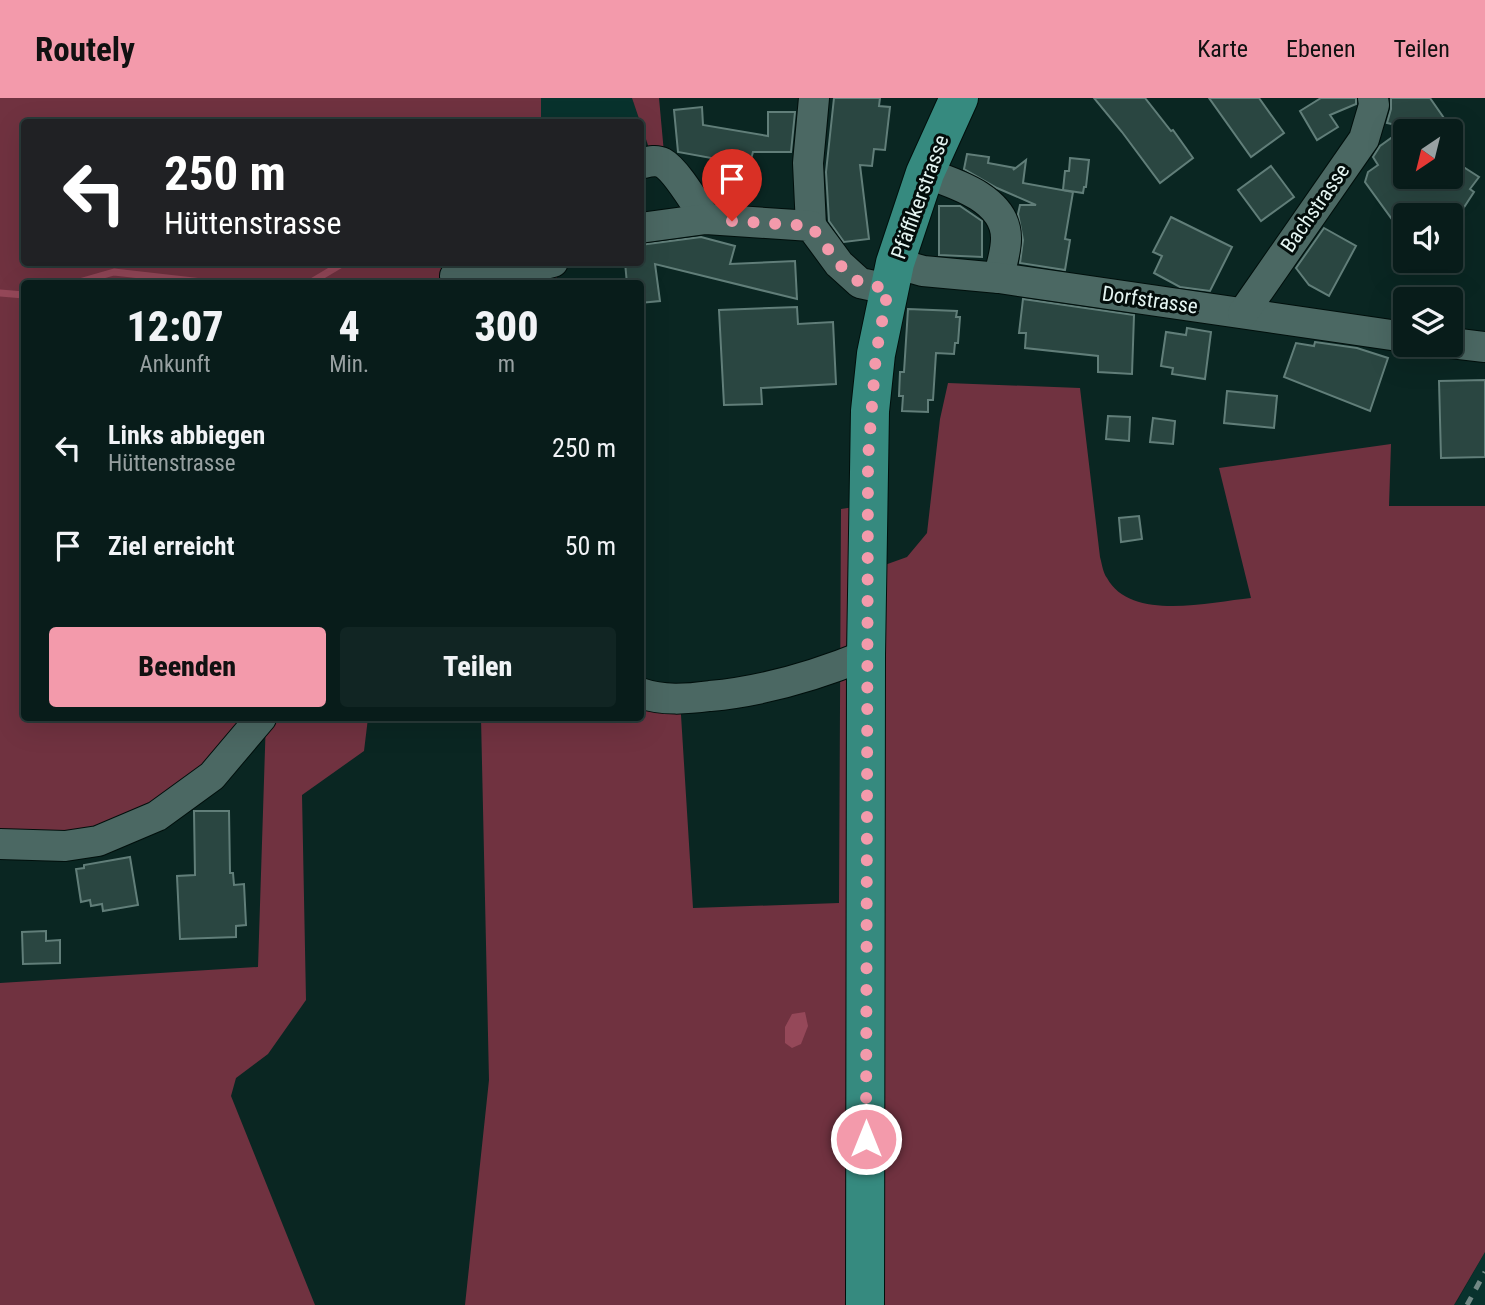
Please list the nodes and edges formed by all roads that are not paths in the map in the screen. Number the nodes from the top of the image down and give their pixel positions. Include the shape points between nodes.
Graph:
1 (814, 98) edge
2 (960, 98) edge
3 (1373, 98) edge
4 (644, 163) edge
5 (925, 173) junction
6 (706, 219) junction
7 (811, 226) junction
8 (644, 227) edge
9 (538, 266) edge
10 (455, 276) dead end
11 (892, 276) junction
12 (999, 278) junction
13 (1243, 313) junction
14 (1393, 335) edge
15 (1463, 344) edge
16 (1485, 347) edge
17 (866, 655) junction
18 (644, 694) edge
19 (258, 721) edge
20 (0, 844) edge
21 (866, 1305) edge

1 - 7 street via 808,163
2 - 5 main road, Pfäffikerstrasse
3 - 13 street, Bachstrasse via 1364,139
4 - 6 street via 664,164
5 - 11 main road, Pfäffikerstrasse
5 - 12 street via 966,187 1000,218 1006,237
6 - 7 street
6 - 8 street
7 - 11 street, Dorfstrasse via 839,264 860,283
9 - 10 street
11 - 12 street, Dorfstrasse via 923,271
11 - 17 main road, Pfäffikerstrasse via 870,411
12 - 13 street, Dorfstrasse
13 - 14 street, Dorfstrasse
15 - 16 street
17 - 18 street via 783,685 742,693 680,699
17 - 21 main road, Pfäffikerstrasse
19 - 20 street via 212,776 157,816 98,841 65,846

